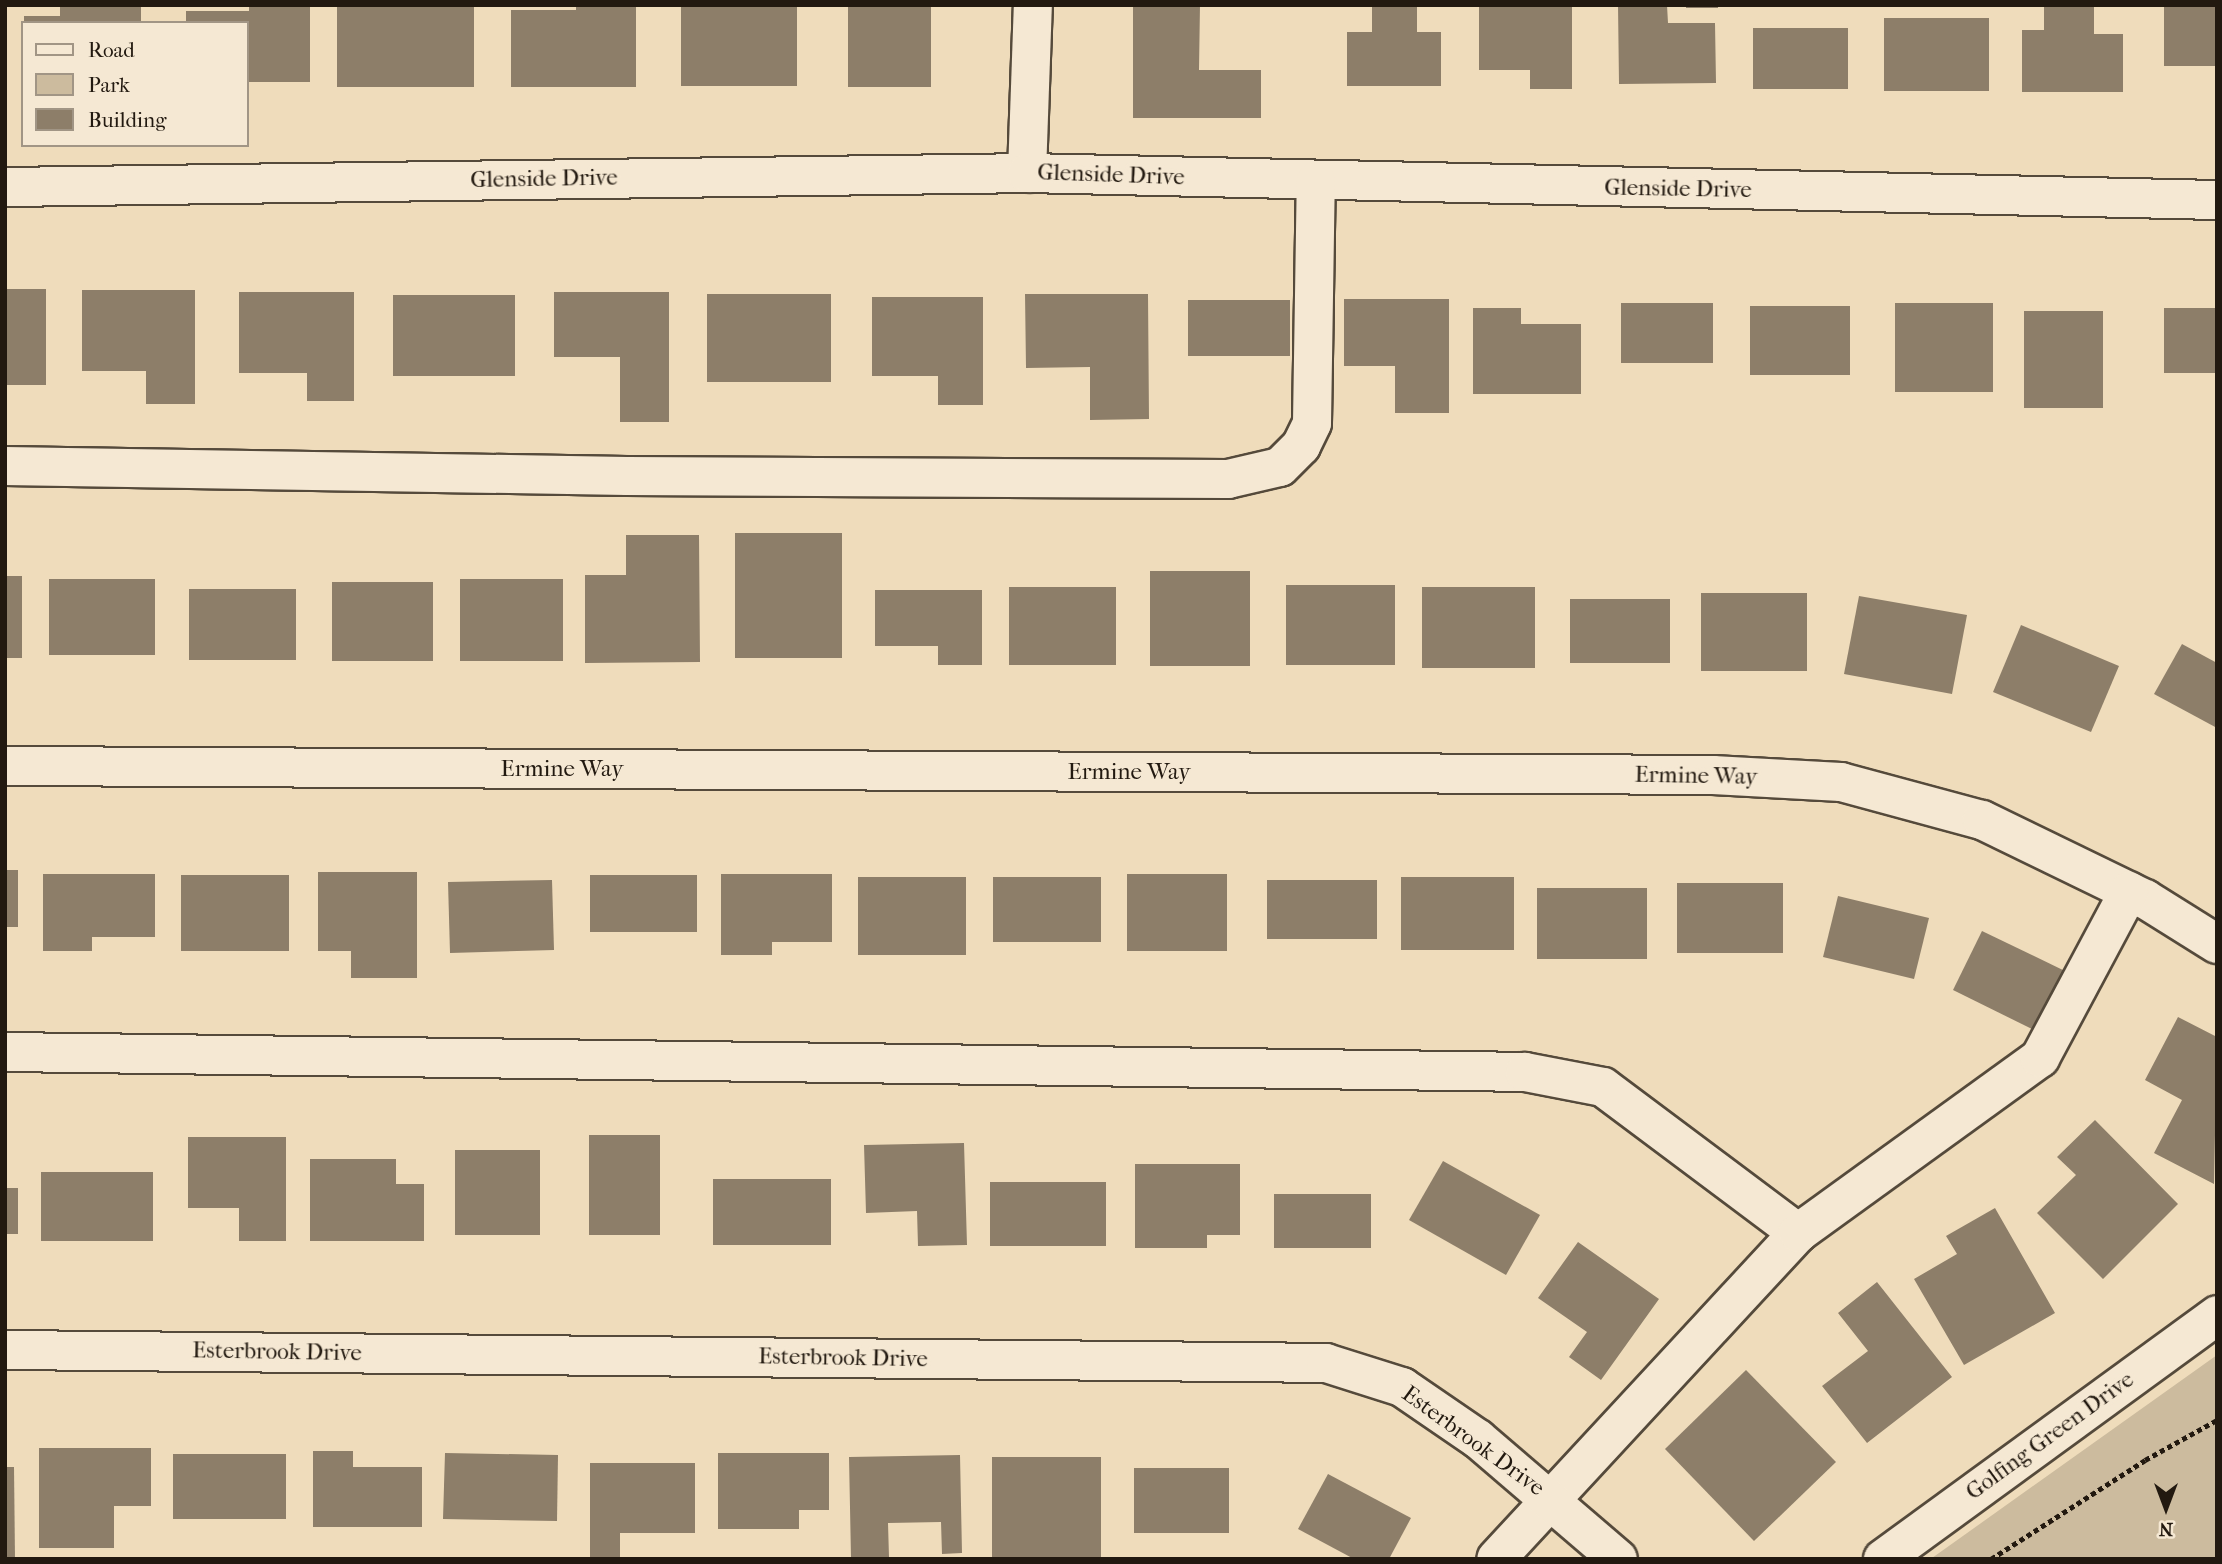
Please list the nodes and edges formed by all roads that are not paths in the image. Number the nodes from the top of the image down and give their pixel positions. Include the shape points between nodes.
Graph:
1 (1033, 5) edge
2 (1027, 173) junction
3 (1316, 181) junction
4 (5, 187) edge
5 (2217, 200) edge
6 (5, 466) edge
7 (5, 766) edge
8 (2129, 891) junction
9 (2217, 944) edge
10 (5, 1052) edge
11 (1798, 1233) junction
12 (2217, 1314) edge
13 (5, 1350) edge
14 (1554, 1500) junction
15 (1496, 1559) edge
16 (1618, 1559) edge
17 (1883, 1559) edge

1 - 2 street
2 - 3 street, Glenside Drive
2 - 4 street, Glenside Drive
3 - 5 street, Glenside Drive
3 - 6 street via 1312,422 1301,446 1280,467 1228,479
7 - 8 street, Ermine Way via 1713,775 1841,782 1982,820
8 - 9 street, Ermine Way
8 - 11 street via 2040,1058
10 - 11 street via 1525,1072 1603,1087
11 - 14 street
12 - 17 street, Golfing Green Drive
13 - 14 street, Esterbrook Drive via 1326,1363 1402,1387 1478,1439
14 - 15 street
14 - 16 street, Esterbrook Drive

